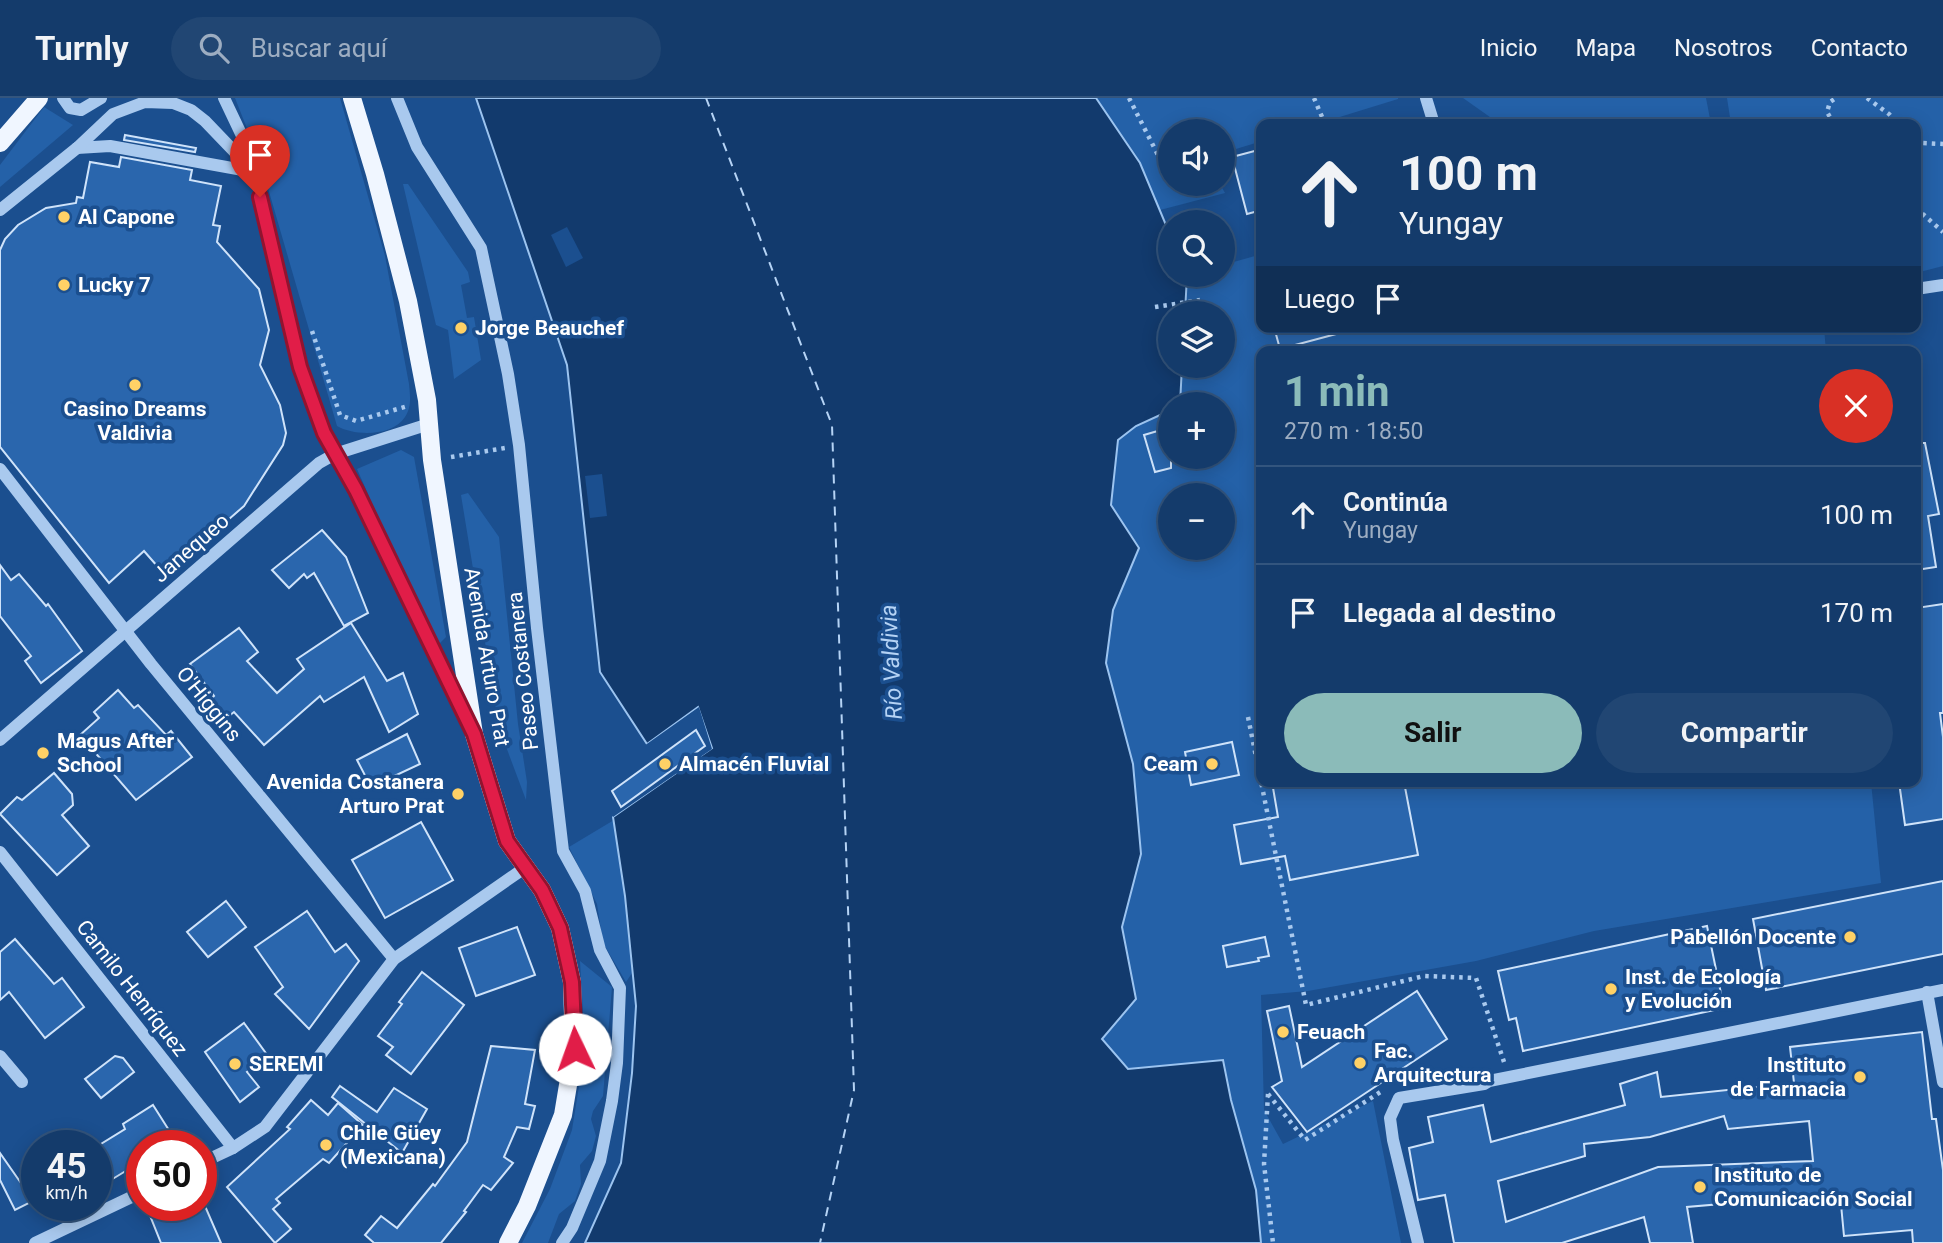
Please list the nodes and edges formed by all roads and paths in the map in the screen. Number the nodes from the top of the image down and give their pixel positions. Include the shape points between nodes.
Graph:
1 (39, 98) edge
2 (63, 98) edge
3 (101, 98) edge
4 (224, 98) edge
5 (352, 98) edge
6 (397, 98) edge
7 (1129, 98) edge
8 (1314, 98) edge
9 (1426, 98) edge
10 (1836, 98) edge
11 (1867, 98) edge
12 (1323, 119) edge
13 (1432, 119) edge
14 (1831, 119) edge
15 (1894, 119) edge
16 (1921, 142) edge
17 (0, 143) edge
18 (1943, 144) edge
19 (77, 148) junction
20 (1158, 155) edge
21 (255, 172) junction
22 (0, 210) edge
23 (1921, 212) edge
24 (1943, 232) edge
25 (1943, 288) edge
26 (1921, 289) edge
27 (1200, 300) dead end
28 (1155, 307) dead end
29 (312, 331) dead end
30 (408, 406) dead end
31 (429, 424) junction
32 (519, 445) junction
33 (335, 454) junction
34 (432, 460) junction
35 (0, 469) edge
36 (125, 630) junction
37 (1248, 717) dead end
38 (474, 734) junction
39 (0, 740) edge
40 (1256, 757) edge
41 (1262, 787) edge
42 (0, 852) edge
43 (526, 867) junction
44 (394, 959) junction
45 (1943, 990) edge
46 (1927, 992) junction
47 (0, 1056) edge
48 (1518, 1075) junction
49 (22, 1082) dead end
50 (1943, 1082) edge
51 (1382, 1091) dead end
52 (233, 1148) junction
53 (217, 1156) edge
54 (126, 1200) edge
55 (35, 1243) edge
56 (508, 1243) edge
57 (562, 1243) edge
58 (1273, 1243) edge
59 (1418, 1243) edge

1 - 17 main road
2 - 3 street via 70,108 81,110
4 - 21 street
5 - 31 main road, Avenida Arturo Prat via 408,300
6 - 32 street, Paseo Costanera via 417,147 481,248
7 - 20 path
8 - 12 path
9 - 13 street
10 - 14 path via 1827,112
11 - 15 path
16 - 18 path
19 - 21 street via 110,146
19 - 21 street via 113,114 145,102 173,103 205,121
19 - 22 street
21 - 33 street via 300,367
23 - 24 path
25 - 26 street
27 - 28 path
29 - 30 path via 340,415 356,421
31 - 33 street, Janequeo
31 - 34 main road, Avenida Arturo Prat
32 - 34 path
32 - 57 street, Paseo Costanera via 563,851 585,891 596,940 619,981 621,1000 614,1089 600,1161
33 - 36 street, Janequeo
33 - 38 street
34 - 38 main road, Avenida Arturo Prat
35 - 36 street, O'Higgins
36 - 39 street, Janequeo
36 - 44 street, O'Higgins
37 - 40 path
38 - 43 main road, Avenida Arturo Prat via 507,841
41 - 48 path via 1306,1005 1424,976 1476,978 1504,1063
42 - 52 street, Camilo Henríquez
43 - 44 street
43 - 56 main road, Avenida Arturo Prat via 560,928 572,982 575,1049 563,1115
44 - 52 street via 265,1127
45 - 46 street
46 - 48 street
46 - 50 street
47 - 49 street
48 - 59 street via 1399,1098 1390,1118
51 - 58 path via 1305,1140 1268,1094 1264,1164
52 - 53 street
54 - 55 street

